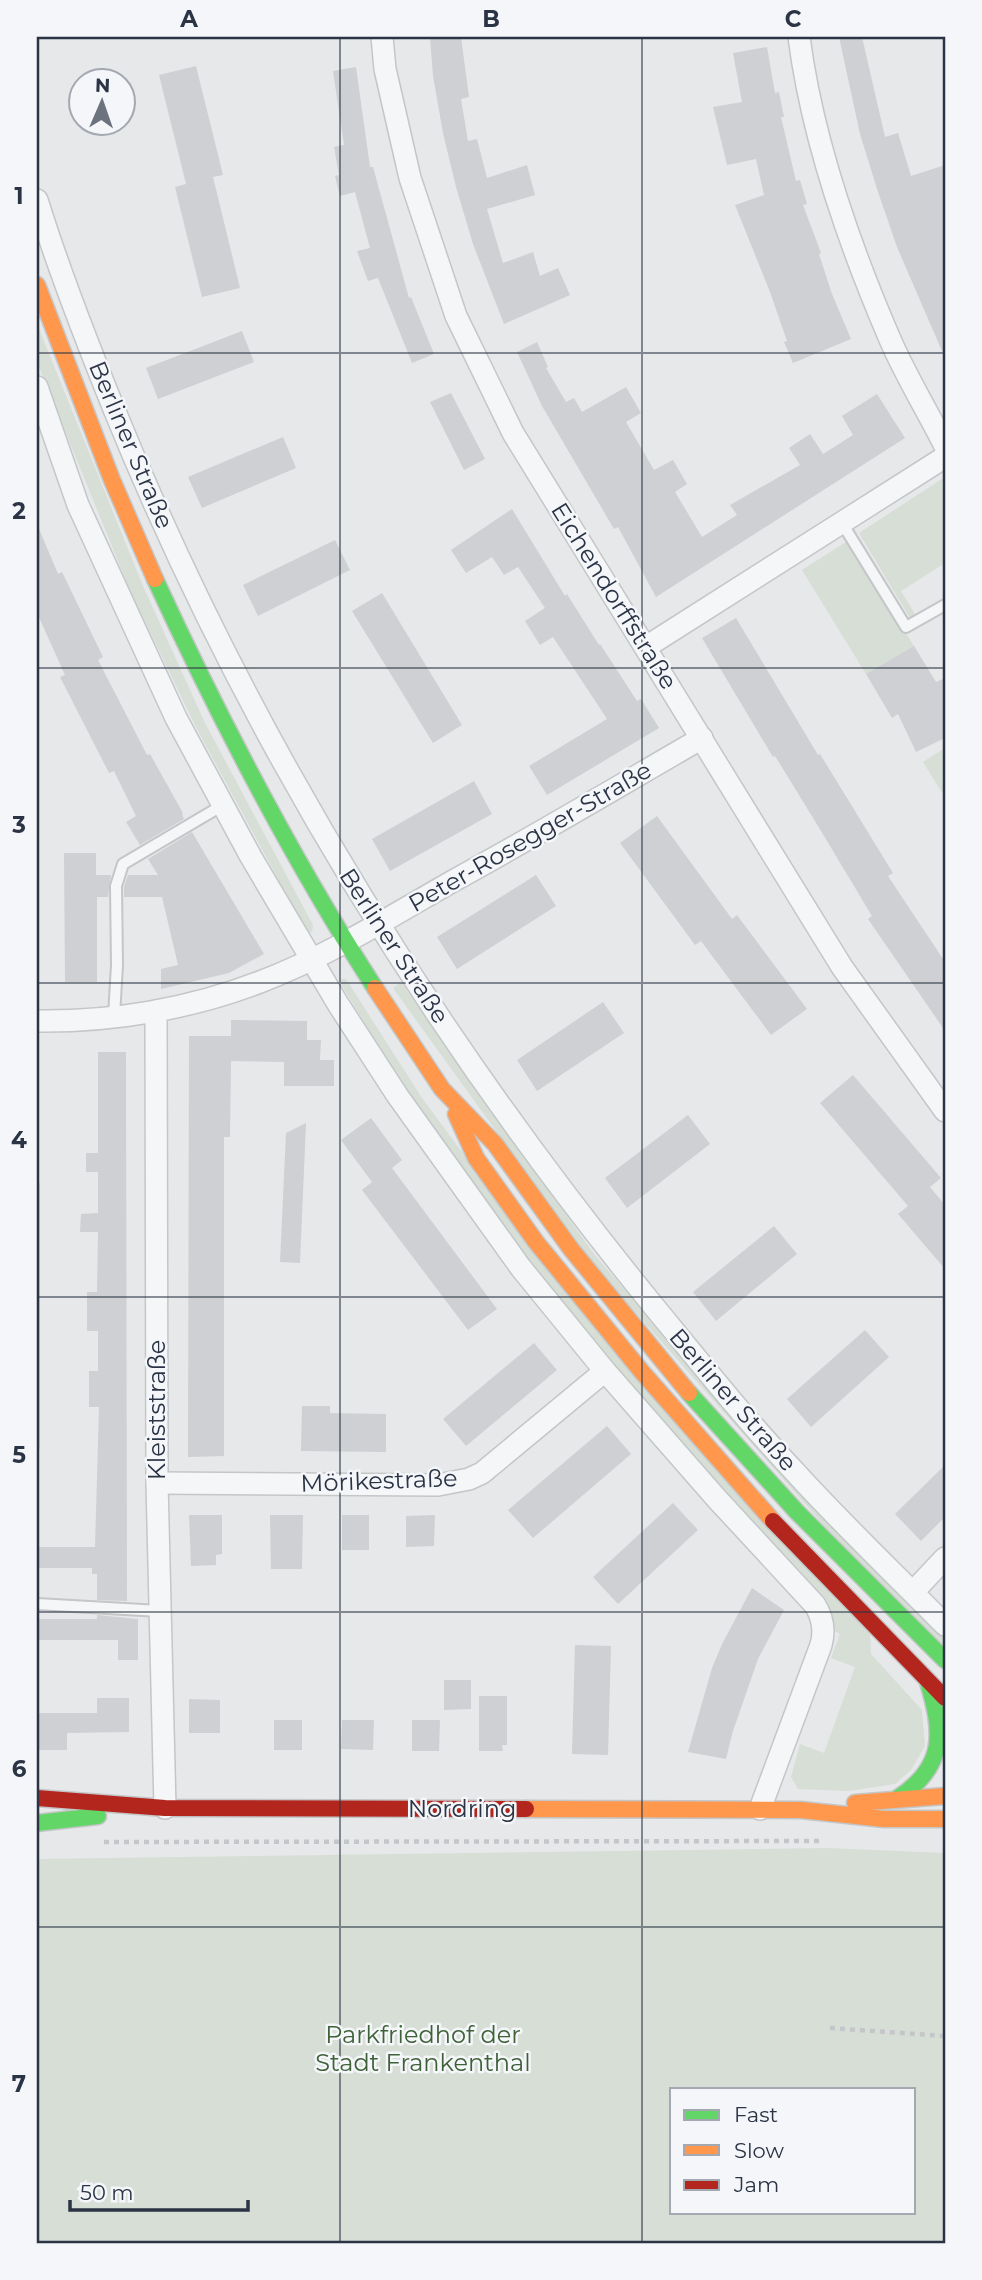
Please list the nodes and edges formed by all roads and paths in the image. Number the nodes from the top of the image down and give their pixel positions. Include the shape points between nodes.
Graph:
1 (382, 37) edge
2 (799, 37) edge
3 (37, 200) edge
4 (37, 285) edge
5 (37, 387) edge
6 (945, 446) edge
7 (945, 457) edge
8 (842, 523) junction
9 (945, 605) edge
10 (646, 647) junction
11 (702, 738) junction
12 (223, 805) junction
13 (379, 923) junction
14 (346, 941) junction
15 (312, 959) junction
16 (156, 1011) junction
17 (114, 1016) junction
18 (37, 1021) edge
19 (447, 1095) junction
20 (945, 1111) edge
21 (605, 1371) junction
22 (158, 1483) junction
23 (945, 1558) edge
24 (913, 1592) junction
25 (37, 1604) edge
26 (160, 1611) junction
27 (945, 1625) edge
28 (945, 1660) edge
29 (928, 1682) junction
30 (945, 1698) edge
31 (945, 1796) edge
32 (37, 1798) edge
33 (898, 1798) junction
34 (165, 1808) junction
35 (760, 1809) junction
36 (801, 1810) junction
37 (945, 1819) edge
38 (37, 1823) edge
39 (766, 1841) dead end
40 (90, 1843) dead end
41 (830, 2028) dead end
42 (945, 2036) edge

1 - 10 street, Eichendorffstraße via 410,178 456,316 513,433
2 - 6 street via 836,203 890,339
3 - 13 street, Berliner Straße via 59,272 135,461 207,619 302,799
4 - 14 main road, Berliner Straße via 165,606 210,698
5 - 12 street via 78,505 176,718
7 - 8 street
8 - 9 lane via 906,627
8 - 10 street
10 - 11 street, Eichendorffstraße
11 - 13 street, Peter-Rosegger-Straße
11 - 20 street, Eichendorffstraße via 842,967
12 - 15 street
12 - 17 lane via 123,864 116,886
13 - 14 street, Peter-Rosegger-Straße
13 - 24 street, Berliner Straße via 452,1037 590,1229 796,1474
14 - 15 street, Peter-Rosegger-Straße
14 - 19 main road, Berliner Straße
15 - 16 street, Peter-Rosegger-Straße via 260,982
15 - 21 street via 439,1157
16 - 17 street, Peter-Rosegger-Straße
16 - 22 street, Kleiststraße
17 - 18 street, Peter-Rosegger-Straße
19 - 28 main road, Berliner Straße via 495,1144 660,1358 743,1453
19 - 29 main road, Berliner Straße via 475,1156 642,1373
21 - 22 street, Mörikestraße via 493,1465 469,1479 438,1485
21 - 35 street via 821,1615 821,1645
22 - 26 street, Kleiststraße
23 - 24 street
24 - 27 street
25 - 26 lane
26 - 34 street, Kleiststraße
29 - 30 main road
29 - 33 main road via 938,1714 939,1747 929,1772 913,1790
31 - 33 main road, Nordring
32 - 34 main road, Nordring
33 - 36 main road, Nordring
34 - 35 main road, Nordring
34 - 38 main road, Nordring
35 - 36 main road, Nordring
36 - 37 main road, Nordring via 884,1819
39 - 40 path
41 - 42 path

